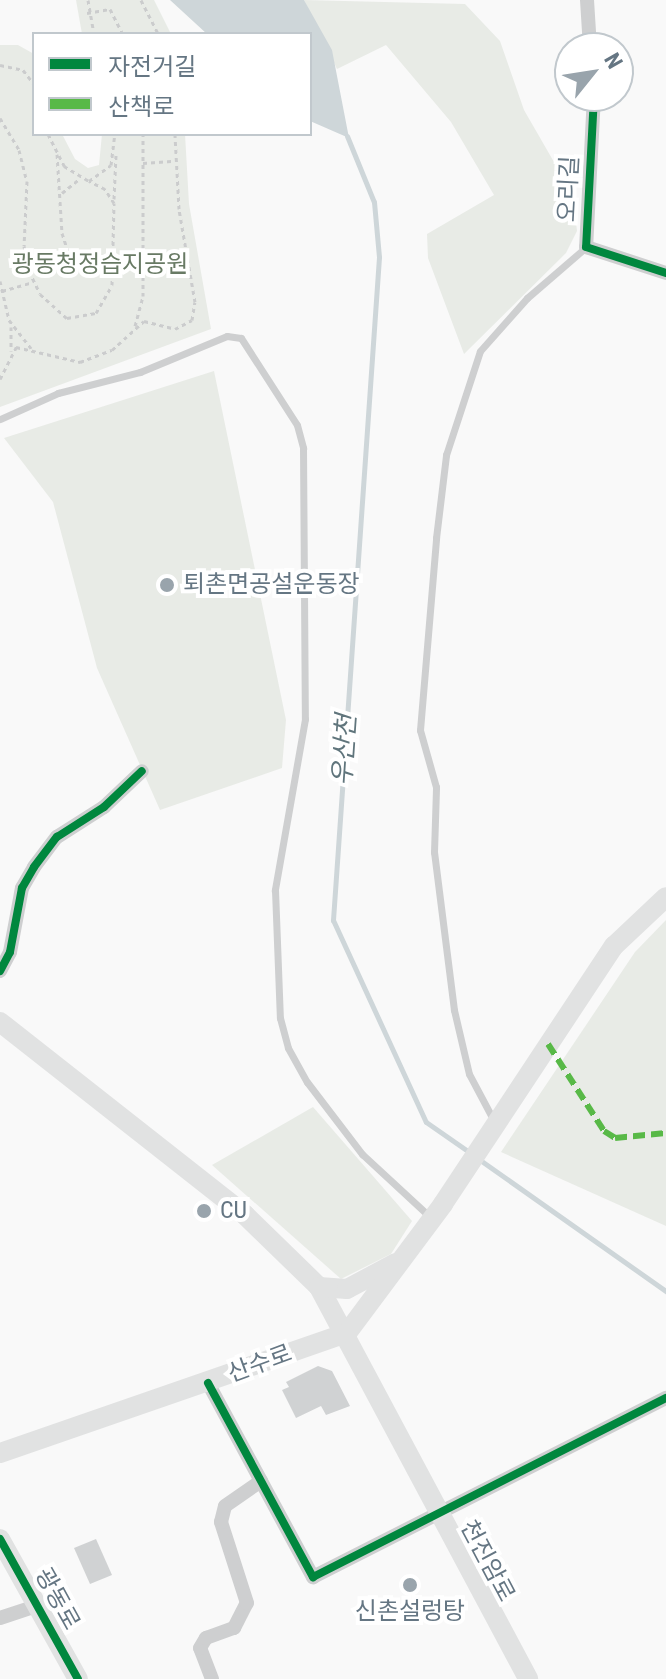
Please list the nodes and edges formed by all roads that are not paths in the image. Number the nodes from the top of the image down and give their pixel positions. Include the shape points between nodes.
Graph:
1 (587, 0) edge
2 (589, 32) edge
3 (593, 112) edge
4 (586, 247) junction
5 (666, 273) edge
6 (0, 419) edge
7 (142, 771) dead end
8 (666, 897) edge
9 (0, 971) edge
10 (0, 1022) edge
11 (490, 1130) junction
12 (438, 1211) junction
13 (403, 1260) junction
14 (319, 1287) junction
15 (347, 1333) junction
16 (208, 1383) junction
17 (666, 1398) edge
18 (0, 1440) edge
19 (21, 1444) junction
20 (0, 1453) edge
21 (261, 1481) junction
22 (439, 1514) junction
23 (0, 1539) edge
24 (39, 1605) junction
25 (0, 1618) edge
26 (78, 1679) edge
27 (212, 1679) edge
28 (528, 1679) edge

1 - 2 street
3 - 4 street, 오리길
4 - 5 street, 오리길
4 - 11 lane via 527,298 480,351 446,455 436,538 420,730 436,787 434,852 454,1010 469,1074
6 - 12 lane via 58,393 140,372 227,336 241,338 297,425 303,448 305,719 275,890 280,1018 288,1048 307,1082 362,1154
7 - 9 street via 104,807 57,837 34,867 22,888 10,952
8 - 11 main road via 614,946
10 - 14 main road, 천진암로 via 245,1215
11 - 12 main road
12 - 13 main road
13 - 14 main road via 347,1289
13 - 15 main road
14 - 15 main road, 천진암로
15 - 16 main road, 산수로
15 - 22 main road, 천진암로
16 - 19 main road, 산수로
16 - 21 street
17 - 22 street
18 - 19 main road
19 - 20 main road, 산수로
21 - 22 street via 313,1577
21 - 27 street via 225,1506 221,1522 247,1603 234,1628 206,1638 200,1648
22 - 28 main road, 천진암로
23 - 24 main road, 광동로
24 - 25 street
24 - 26 main road, 광동로

